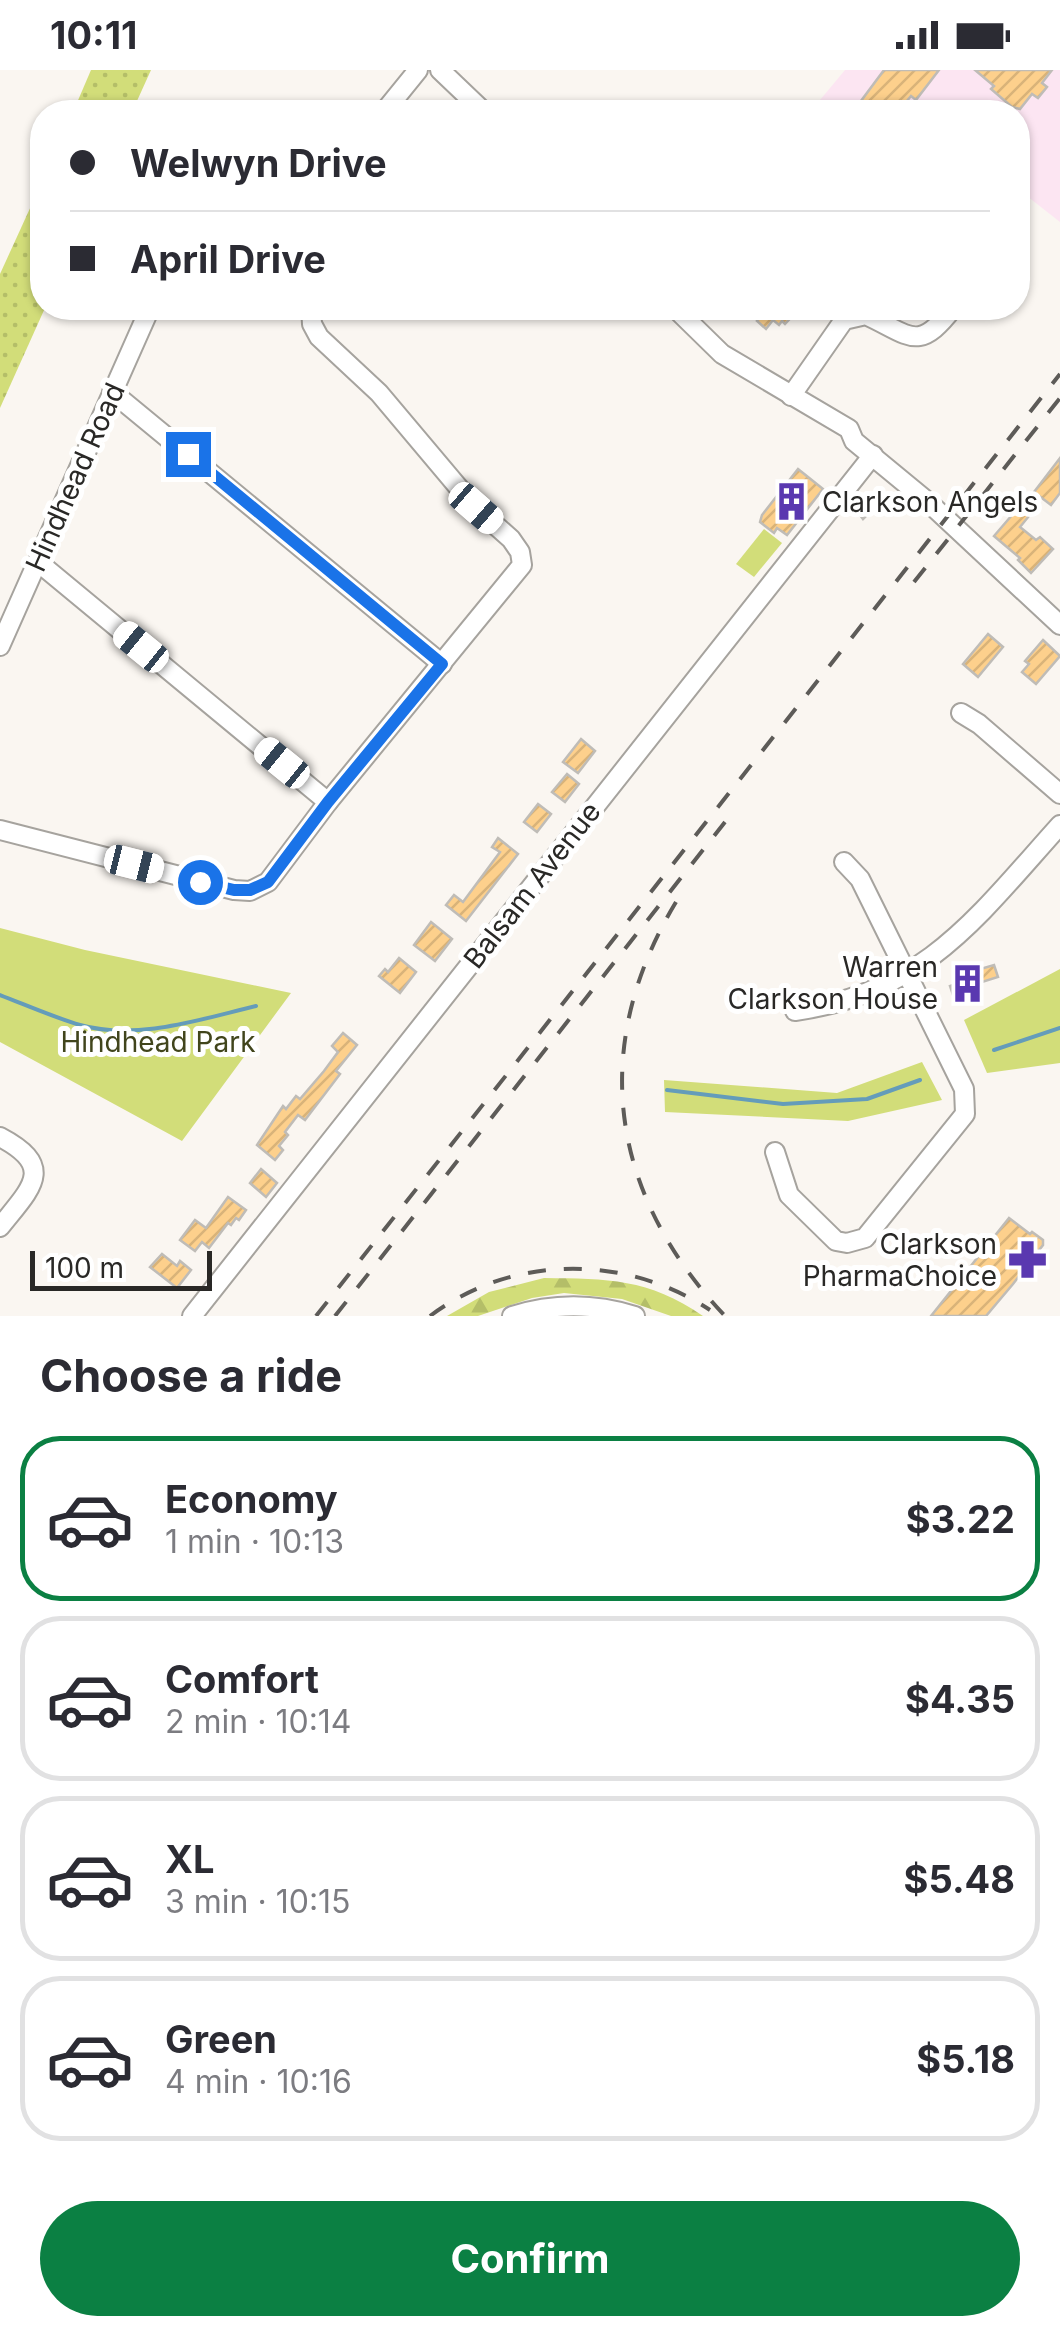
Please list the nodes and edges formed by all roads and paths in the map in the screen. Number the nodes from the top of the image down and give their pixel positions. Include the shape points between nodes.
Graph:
1 (418, 70) edge
2 (440, 70) edge
3 (394, 100) edge
4 (471, 100) edge
5 (145, 320) edge
6 (312, 320) edge
7 (687, 320) edge
8 (844, 320) edge
9 (876, 320) edge
10 (943, 320) edge
11 (112, 392) junction
12 (796, 399) junction
13 (873, 455) junction
14 (38, 562) junction
15 (1060, 625) edge
16 (0, 646) edge
17 (442, 664) junction
18 (961, 712) dead end
19 (1060, 794) edge
20 (328, 802) junction
21 (1060, 825) edge
22 (0, 830) edge
23 (844, 862) dead end
24 (909, 974) junction
25 (795, 1011) dead end
26 (0, 1136) edge
27 (775, 1152) dead end
28 (0, 1228) edge
29 (192, 1316) edge
30 (512, 1316) edge
31 (635, 1316) edge

1 - 3 street
2 - 4 street
5 - 11 street, Hindhead Road
6 - 17 street via 319,337 379,392 520,552 522,565
7 - 12 street via 722,354
8 - 12 street
9 - 10 street via 914,338 935,331
11 - 14 street, Hindhead Road
11 - 17 street
12 - 13 street via 842,440 854,440
13 - 15 street
13 - 29 street, Balsam Avenue
14 - 16 street, Hindhead Road
14 - 20 street
17 - 20 street
18 - 19 street
20 - 22 street via 268,882 250,890
21 - 24 street via 965,930
23 - 24 street via 860,879
24 - 25 street via 835,1006
24 - 27 street via 964,1088 966,1114 856,1242 836,1242 789,1195
26 - 28 street via 25,1152 36,1174
30 - 31 street via 581,1306

